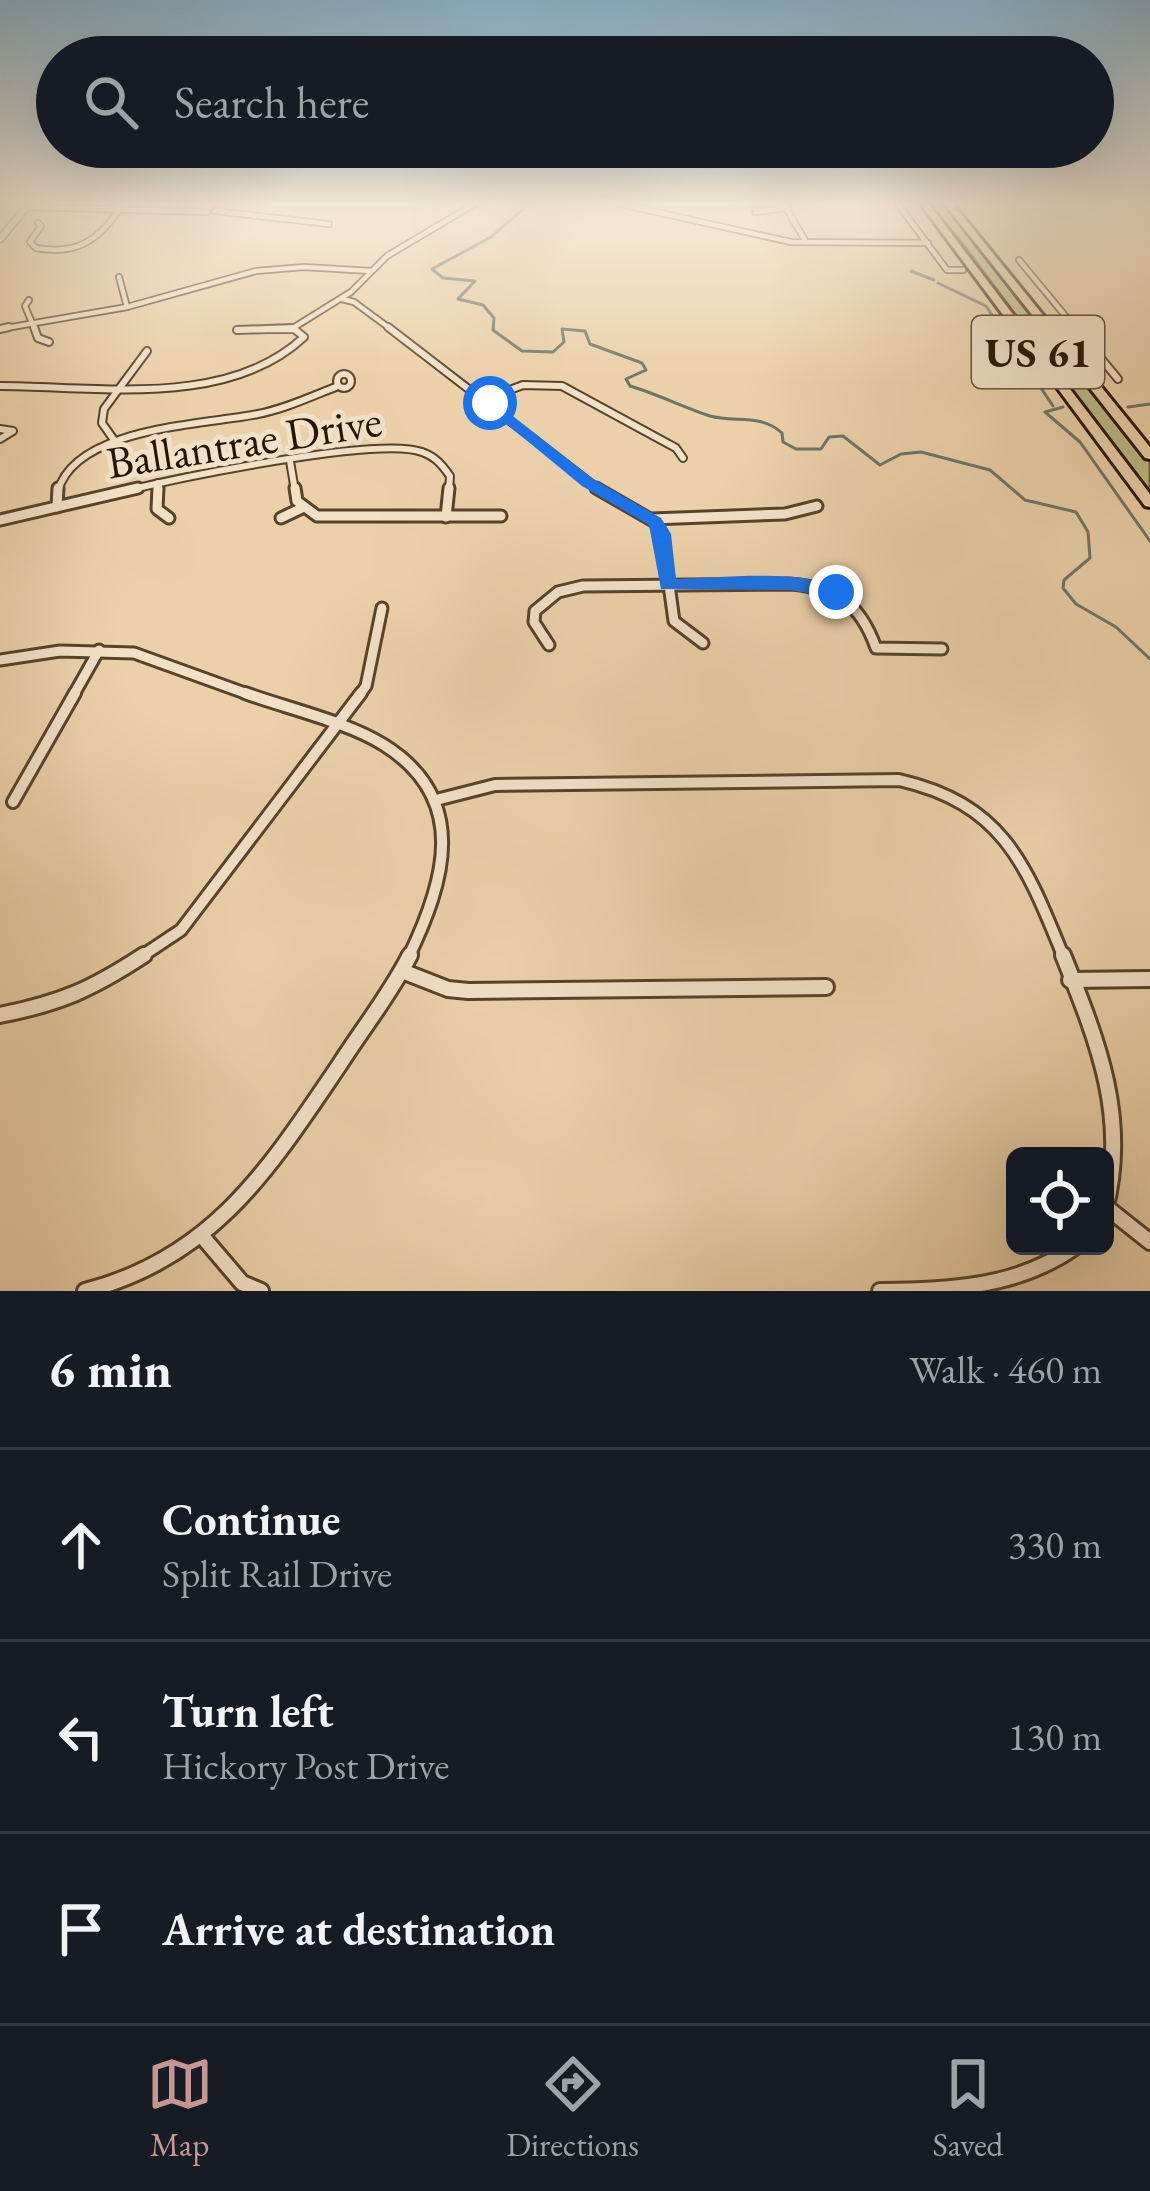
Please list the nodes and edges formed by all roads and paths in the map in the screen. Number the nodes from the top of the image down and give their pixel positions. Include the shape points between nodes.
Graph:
1 (380, 263) edge
2 (941, 263) edge
3 (999, 263) edge
4 (1008, 263) edge
5 (967, 265) joint
6 (1023, 265) junction
7 (371, 272) junction
8 (119, 277) dead end
9 (1011, 279) junction
10 (342, 299) junction
11 (29, 300) dead end
12 (128, 307) junction
13 (31, 322) junction
14 (293, 328) junction
15 (0, 329) edge
16 (237, 330) dead end
17 (427, 338) dead end
18 (49, 342) dead end
19 (410, 344) junction
20 (147, 351) dead end
21 (1118, 379) dead end
22 (0, 386) edge
23 (120, 386) junction
24 (338, 386) dead end
25 (486, 399) junction
26 (0, 429) edge
27 (0, 440) edge
28 (114, 440) junction
29 (1150, 454) edge
30 (683, 458) dead end
31 (290, 461) junction
32 (158, 483) junction
33 (1150, 503) edge
34 (817, 506) dead end
35 (57, 507) junction
36 (302, 508) junction
37 (501, 516) dead end
38 (446, 517) junction
39 (169, 518) dead end
40 (280, 518) dead end
41 (652, 519) junction
42 (0, 520) edge
43 (668, 585) junction
44 (540, 589) dead end
45 (551, 596) junction
46 (382, 608) dead end
47 (703, 643) dead end
48 (549, 645) dead end
49 (876, 648) junction
50 (942, 649) dead end
51 (99, 650) junction
52 (862, 654) dead end
53 (0, 659) edge
54 (340, 726) junction
55 (436, 800) junction
56 (13, 802) dead end
57 (402, 971) junction
58 (1150, 979) edge
59 (1070, 980) junction
60 (826, 987) dead end
61 (0, 1015) edge
62 (1114, 1164) edge
63 (1114, 1214) edge
64 (202, 1235) junction
65 (1150, 1242) edge
66 (1067, 1255) edge
67 (85, 1291) edge
68 (261, 1291) edge
69 (880, 1291) edge

1 - 7 street
2 - 5 street via 946,270
3 - 9 highway, US 61
4 - 6 highway
5 - 33 highway, US 61
6 - 9 highway
6 - 21 street
7 - 10 street
7 - 12 street via 256,272
8 - 12 street
9 - 29 highway, US 61
10 - 14 street
10 - 19 street
11 - 13 street
12 - 13 street
13 - 15 street
13 - 18 street
14 - 16 street
14 - 23 street via 302,342 252,373
17 - 19 street
19 - 25 street
20 - 23 street
22 - 23 street
23 - 28 street via 102,423
24 - 28 street via 266,413
25 - 30 street via 524,385 562,386
25 - 41 street via 588,483
26 - 27 street via 13,433
28 - 35 street via 72,463 55,491
31 - 32 street, Ballantrae Drive
31 - 36 street
31 - 38 street, Ballantrae Drive via 374,447 419,450 450,476
32 - 35 street, Ballantrae Drive
32 - 39 street via 157,509
34 - 41 street
35 - 42 street, Ballantrae Drive
36 - 38 street via 334,519
36 - 40 street
37 - 38 street
41 - 43 street via 662,534
43 - 45 street via 583,586
43 - 47 street via 674,621
43 - 49 street via 790,584 836,592 866,616
44 - 45 street
45 - 48 street via 534,622
46 - 54 street via 366,686
49 - 50 street
49 - 52 street
51 - 53 street
51 - 54 street via 134,653
51 - 56 street
54 - 55 street via 410,764
54 - 61 street via 181,930 93,988
55 - 57 street via 444,850 435,903
55 - 59 street via 494,785 899,780 942,790 983,814 1015,851
57 - 60 street via 468,991
57 - 64 street via 263,1177
58 - 59 street
59 - 62 street via 1110,1081
63 - 65 street
64 - 67 street via 116,1283
64 - 68 street via 242,1283
66 - 69 street via 1005,1285

